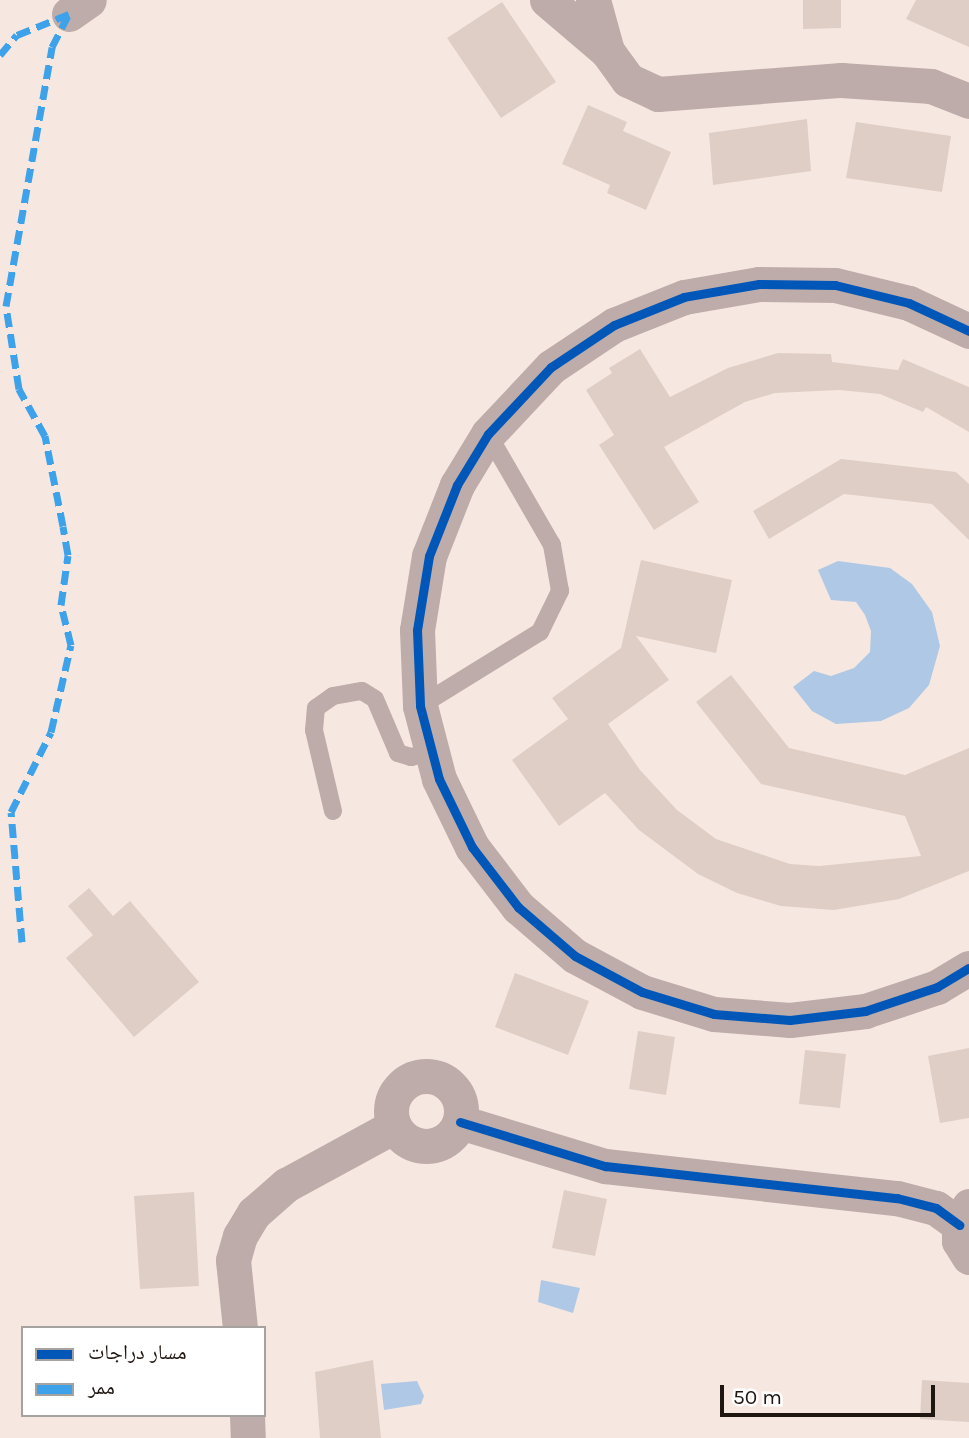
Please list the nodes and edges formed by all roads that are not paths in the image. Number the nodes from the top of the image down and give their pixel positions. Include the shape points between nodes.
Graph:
1 (547, 0) edge
2 (593, 0) edge
3 (607, 51) junction
4 (969, 100) edge
5 (969, 331) edge
6 (488, 434) junction
7 (420, 706) junction
8 (432, 752) junction
9 (333, 811) dead end
10 (969, 968) edge
11 (460, 1122) junction
12 (394, 1126) junction
13 (966, 1229) edge
14 (240, 1326) edge
15 (247, 1417) edge
16 (248, 1438) edge

1 - 3 street
2 - 3 street
3 - 4 street via 628,80 658,94 841,80 931,86
5 - 6 street via 908,303 835,285 759,284 684,297 614,326 551,368
6 - 7 street via 457,485 429,556 417,630
6 - 7 lane via 552,545 560,591 540,632
7 - 8 street
8 - 9 lane via 411,757 398,753 375,699 362,691 333,696 316,708 314,730
8 - 10 street via 439,779 472,847 518,907 575,956 642,992 714,1014 790,1020 865,1011 937,987
11 - 12 street via 452,1134 428,1146 414,1144
11 - 12 street via 461,1109 450,1084 424,1076 411,1079 393,1100
11 - 13 street via 605,1166 897,1198 936,1208
12 - 14 street via 286,1185 254,1213 233,1259
15 - 16 street

